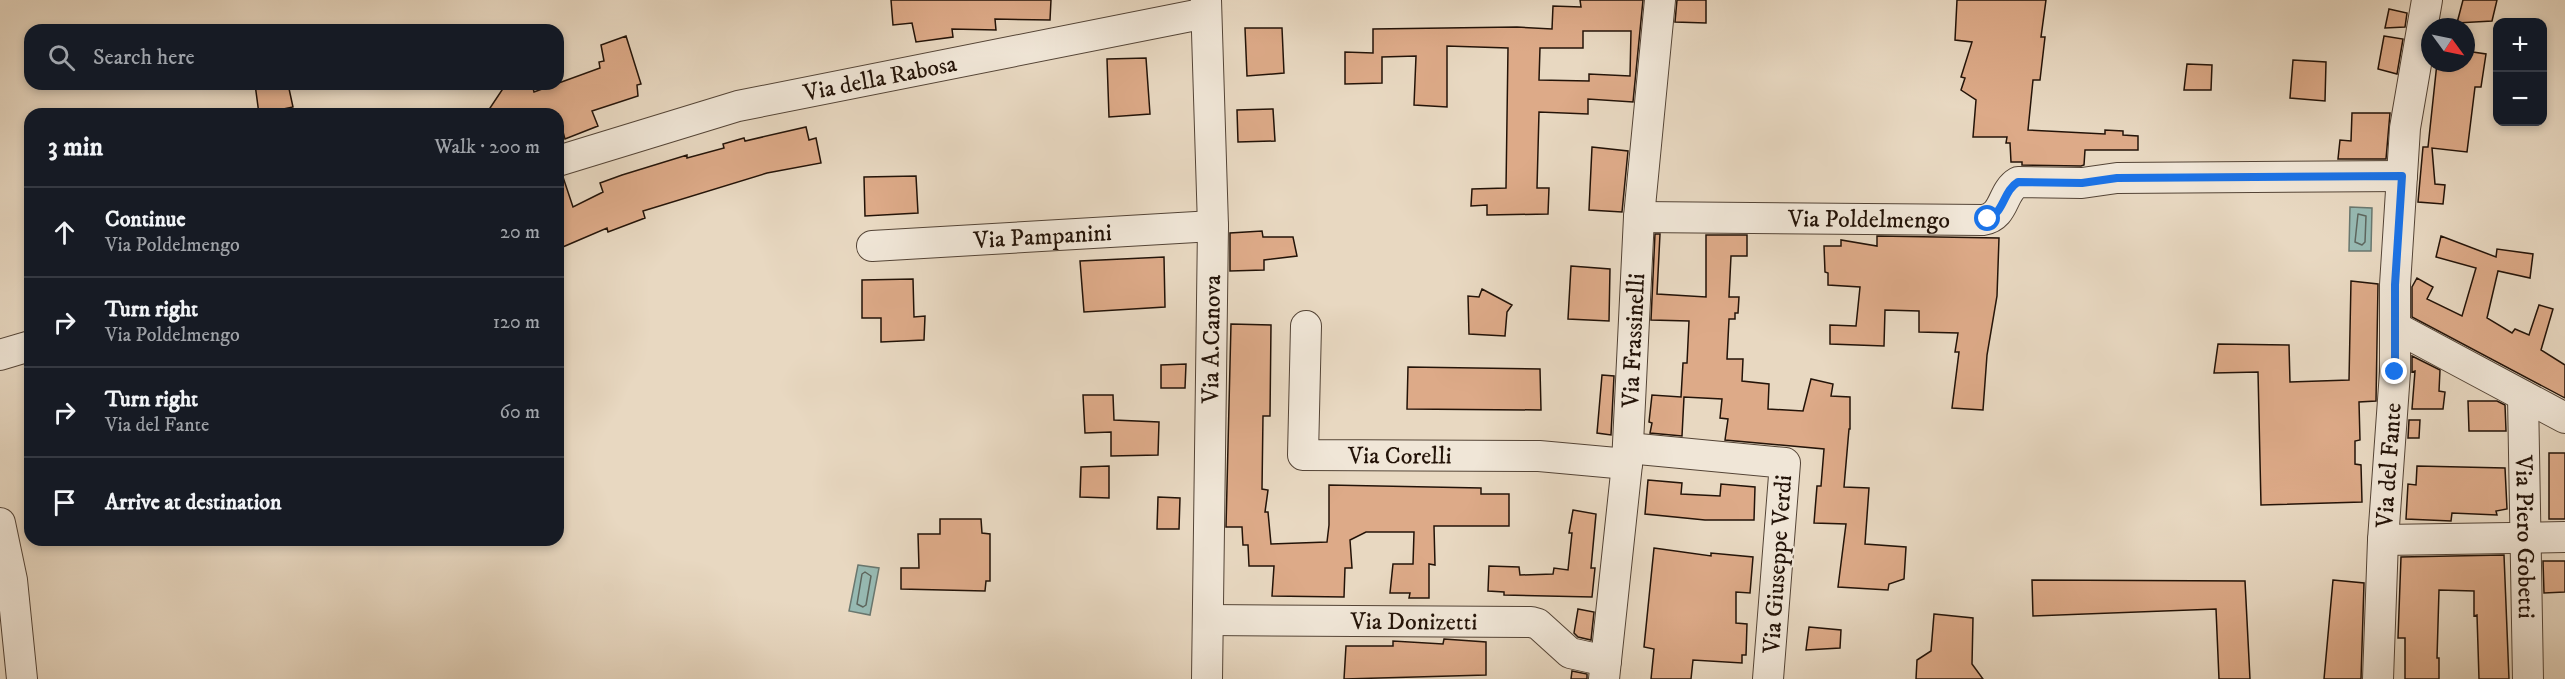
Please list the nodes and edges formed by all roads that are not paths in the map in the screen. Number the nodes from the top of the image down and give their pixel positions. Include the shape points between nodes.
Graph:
1 (1660, 0) edge
2 (2427, 0) edge
3 (1206, 7) edge
4 (564, 159) edge
5 (2402, 176) junction
6 (1639, 218) junction
7 (1213, 226) junction
8 (872, 246) dead end
9 (1306, 326) dead end
10 (2395, 327) junction
11 (24, 348) edge
12 (0, 355) edge
13 (2523, 396) junction
14 (2565, 418) edge
15 (1628, 456) junction
16 (0, 523) edge
17 (2565, 537) edge
18 (2525, 538) junction
19 (2383, 540) junction
20 (1208, 620) junction
21 (1605, 670) edge
22 (22, 679) edge
23 (1207, 679) edge
24 (1768, 679) edge
25 (2378, 679) edge
26 (2528, 679) edge

1 - 6 street, Via Frassinelli
2 - 5 street, Via del Fante via 2410,90
3 - 4 street, Via della Rabosa via 738,106
3 - 7 street, Via A.Canova
5 - 6 street, Via Poldelmengo via 2018,182 1997,213 1983,220
5 - 10 street, Via del Fante
6 - 15 street, Via Frassinelli
7 - 8 street, Via Pampanini
7 - 20 street, Via A.Canova
9 - 15 street, Via Corelli via 1302,455
10 - 13 street
10 - 19 street, Via del Fante
11 - 12 street
13 - 14 street
13 - 18 street, Via Piero Gobetti
15 - 21 street, Via Frassinelli
15 - 24 street, Via Giuseppe Verdi via 1785,463
16 - 22 street via 12,580
17 - 18 street
18 - 19 street
18 - 26 street, Via Piero Gobetti
19 - 25 street, Via del Fante
20 - 21 street, Via Donizetti via 1531,622 1570,653
20 - 23 street, Via A.Canova

